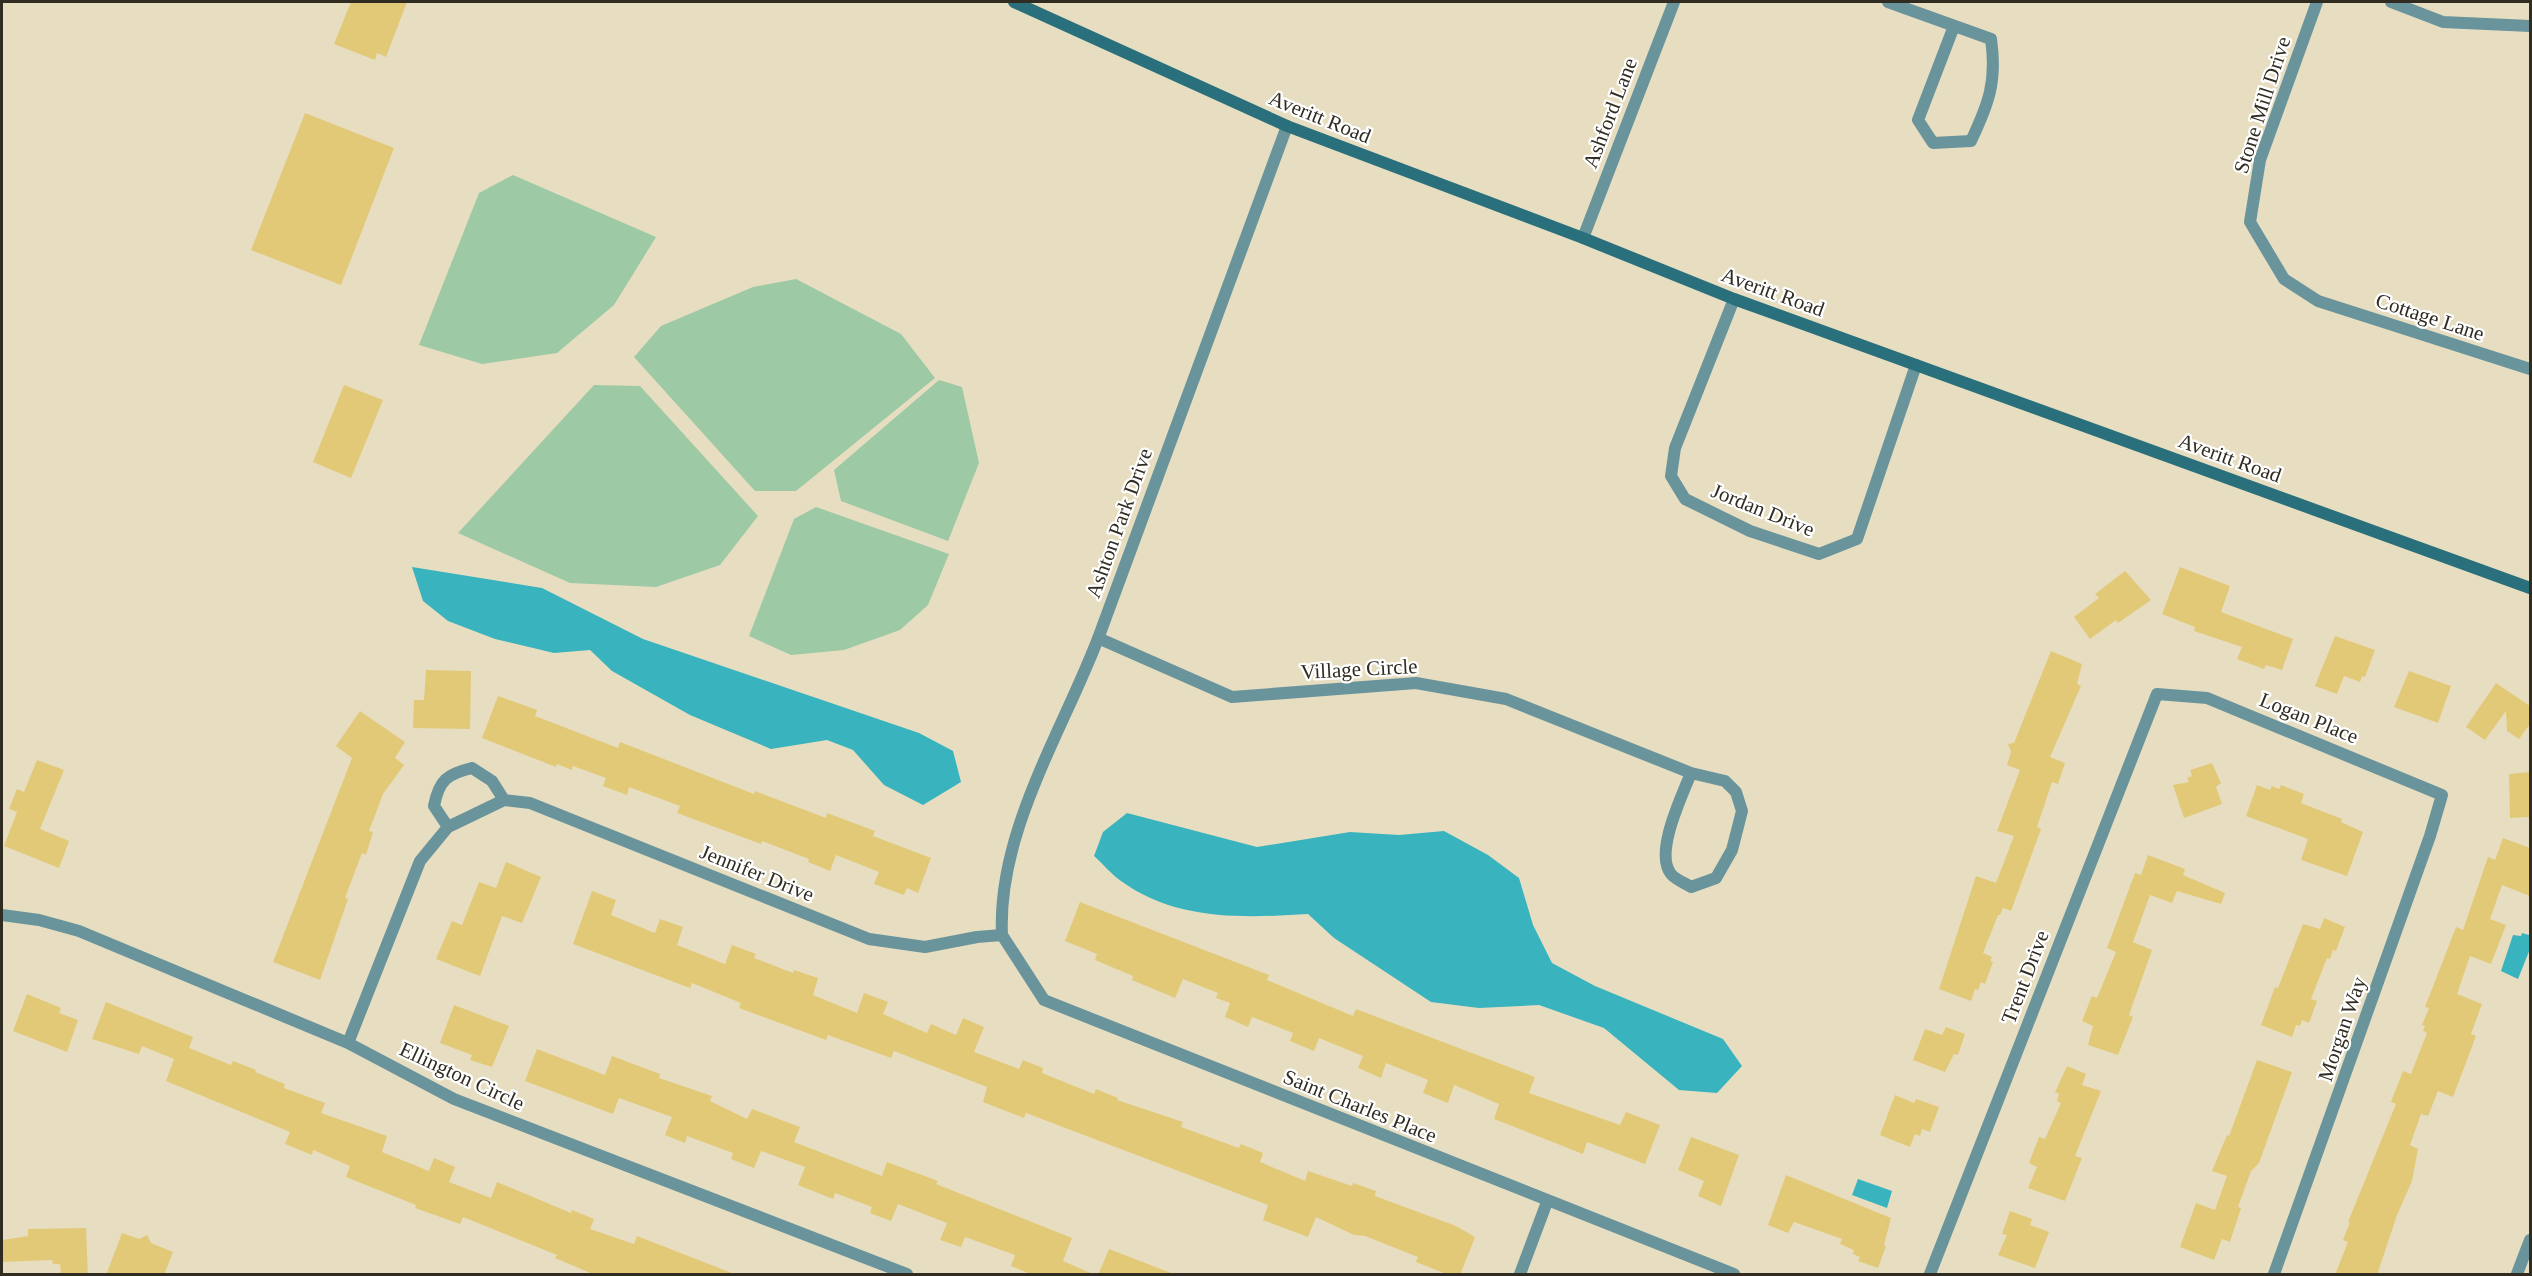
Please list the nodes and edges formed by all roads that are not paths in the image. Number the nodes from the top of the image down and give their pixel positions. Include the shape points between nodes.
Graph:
1 (1014, 2) edge
2 (1674, 2) edge
3 (1888, 2) edge
4 (2317, 2) edge
5 (2391, 2) edge
6 (1038, 6) edge
7 (1954, 26) junction
8 (2530, 26) edge
9 (1287, 126) junction
10 (1583, 238) junction
11 (1734, 299) junction
12 (2318, 301) joint
13 (1916, 365) junction
14 (2530, 369) edge
15 (2530, 588) edge
16 (1098, 639) junction
17 (2157, 694) joint
18 (1691, 773) junction
19 (2442, 795) joint
20 (504, 800) junction
21 (448, 827) junction
22 (2, 915) edge
23 (1002, 935) junction
24 (348, 1043) junction
25 (1547, 1202) junction
26 (2530, 1240) edge
27 (907, 1275) edge
28 (1520, 1275) edge
29 (1734, 1275) edge
30 (1929, 1275) edge
31 (2274, 1275) edge
32 (2517, 1275) edge

1 - 6 street, Averitt Road
2 - 10 street, Ashford Lane
3 - 7 street
4 - 12 street, Stone Mill Drive via 2260,160 2250,222 2284,279
5 - 8 street via 2443,22
6 - 9 street, Averitt Road
7 - 7 street via 1991,39 1995,68 1986,108 1971,141 1933,143 1918,120
9 - 10 street, Averitt Road
9 - 16 street, Ashton Park Drive
10 - 11 street, Averitt Road
11 - 13 street, Averitt Road
11 - 13 street, Jordan Drive via 1675,448 1671,476 1684,499 1749,531 1820,554 1857,539
12 - 14 street, Cottage Lane
13 - 15 street, Averitt Road
16 - 18 street, Village Circle via 1232,697 1416,683 1506,699
16 - 23 street, Ashton Park Drive via 1019,822 1000,910
17 - 19 street, Logan Place via 2207,698
17 - 30 street, Trent Drive
18 - 18 street, Village Circle via 1664,858 1672,875 1691,887 1716,878 1722,871 1742,811 1736,792 1725,781
19 - 31 street, Morgan Way
20 - 21 street
20 - 21 street via 492,781 472,768 453,772 438,787 434,806
20 - 23 street, Jennifer Drive via 530,803 869,939 926,948
21 - 24 street via 420,861
22 - 24 street, Ellington Circle via 79,931
23 - 25 street, Saint Charles Place via 1044,1000
24 - 27 street, Ellington Circle via 454,1099
25 - 28 street
25 - 29 street, Saint Charles Place
26 - 32 street

